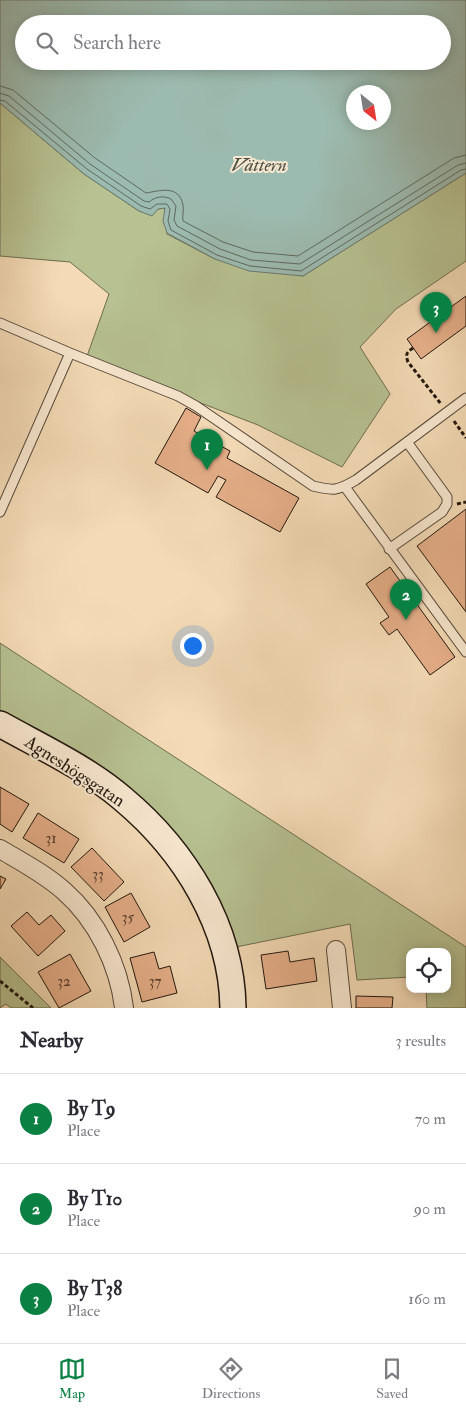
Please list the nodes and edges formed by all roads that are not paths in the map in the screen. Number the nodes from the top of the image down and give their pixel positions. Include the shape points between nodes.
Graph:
1 (0, 323) edge
2 (70, 353) junction
3 (466, 398) edge
4 (407, 442) junction
5 (345, 487) junction
6 (0, 512) edge
7 (389, 549) junction
8 (466, 652) edge
9 (0, 724) edge
10 (0, 849) edge
11 (336, 950) dead end
12 (124, 1008) edge
13 (233, 1008) edge
14 (342, 1008) edge

1 - 2 lane
2 - 5 lane via 178,396 313,486 332,490
2 - 6 lane
3 - 4 lane
4 - 5 lane
4 - 7 lane via 447,497 447,504 442,512
5 - 7 lane
7 - 8 lane
9 - 13 street, Agneshögsgatan via 122,798 177,856 203,897 222,941
10 - 12 street via 48,878 89,919 114,965
11 - 14 street

